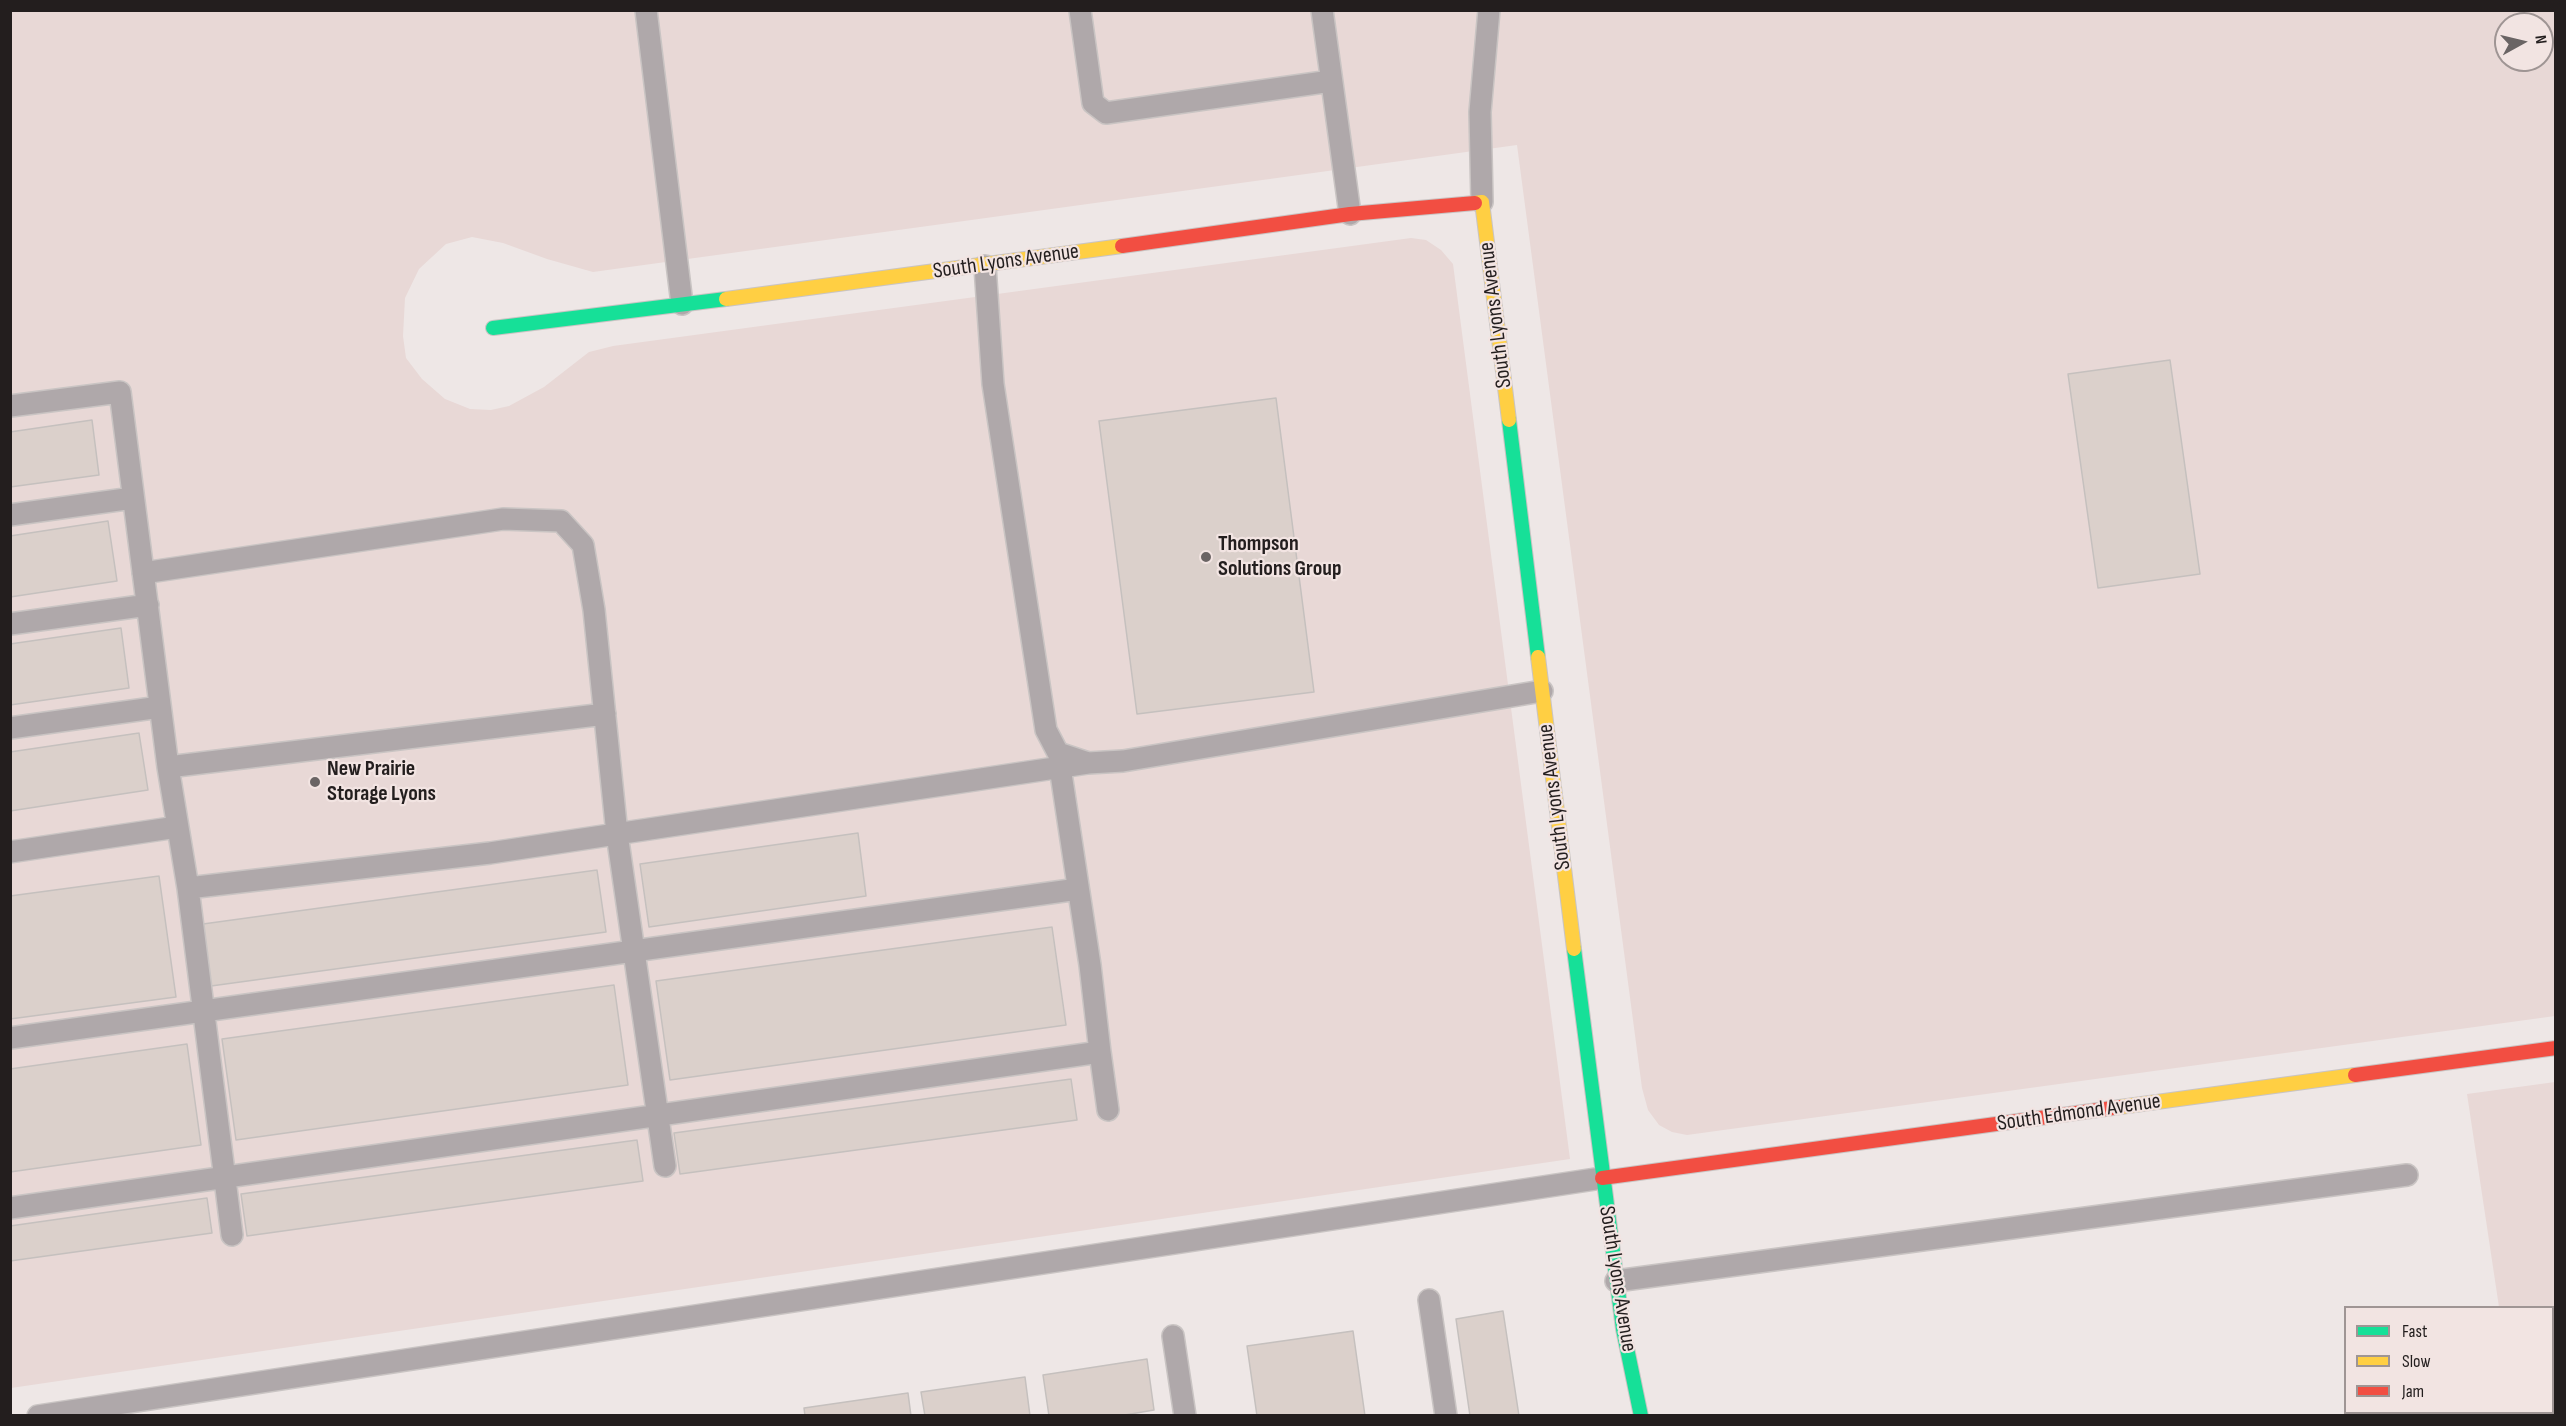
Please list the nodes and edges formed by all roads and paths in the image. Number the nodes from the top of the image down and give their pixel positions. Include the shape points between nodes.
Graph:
1 (646, 10) edge
2 (1080, 10) edge
3 (1322, 10) edge
4 (1490, 10) edge
5 (1332, 81) junction
6 (1482, 202) junction
7 (1350, 214) junction
8 (985, 266) junction
9 (682, 304) junction
10 (493, 328) dead end
11 (10, 406) edge
12 (133, 498) junction
13 (10, 515) edge
14 (143, 573) junction
15 (148, 605) junction
16 (10, 624) edge
17 (1542, 691) junction
18 (160, 706) junction
19 (605, 714) junction
20 (10, 728) edge
21 (1088, 763) junction
22 (168, 767) junction
23 (1060, 767) junction
24 (177, 827) junction
25 (617, 834) junction
26 (10, 852) edge
27 (188, 888) junction
28 (1078, 889) junction
29 (634, 951) junction
30 (204, 1011) junction
31 (10, 1038) edge
32 (2556, 1048) edge
33 (1100, 1052) junction
34 (1108, 1110) dead end
35 (658, 1115) junction
36 (665, 1166) dead end
37 (2408, 1175) dead end
38 (226, 1177) junction
39 (1602, 1178) junction
40 (10, 1208) edge
41 (232, 1235) dead end
42 (1616, 1281) junction
43 (1429, 1300) dead end
44 (1173, 1336) dead end
45 (38, 1416) edge
46 (1185, 1416) edge
47 (1446, 1416) edge
48 (1641, 1416) edge

1 - 9 lane
2 - 5 lane via 1093,103 1106,113
3 - 5 lane
4 - 6 lane via 1480,112
5 - 7 lane
6 - 7 street, South Lyons Avenue
6 - 17 street, South Lyons Avenue
7 - 8 street, South Lyons Avenue
8 - 9 street, South Lyons Avenue
8 - 21 lane via 993,384 1046,730 1058,753
9 - 10 street, South Lyons Avenue
11 - 12 lane via 120,392
12 - 13 lane
12 - 14 lane
14 - 15 lane
14 - 19 lane via 503,519 561,521 583,545
15 - 16 lane
15 - 18 lane
17 - 21 lane via 1123,761
17 - 39 street, South Lyons Avenue
18 - 20 lane
18 - 22 lane
19 - 22 lane
19 - 25 lane
21 - 23 lane
22 - 24 lane
23 - 25 lane
23 - 28 lane
24 - 26 lane
24 - 27 lane
25 - 27 lane
25 - 29 lane
27 - 30 lane
28 - 29 lane
28 - 33 lane
29 - 30 lane
29 - 35 lane
30 - 31 lane
30 - 38 lane
32 - 39 street, South Edmond Avenue
33 - 34 lane
33 - 35 lane
35 - 36 lane
35 - 38 lane
37 - 42 lane
38 - 40 lane
38 - 41 lane
39 - 42 street, South Lyons Avenue
39 - 45 lane
42 - 48 street, South Lyons Avenue
43 - 47 lane
44 - 46 lane

